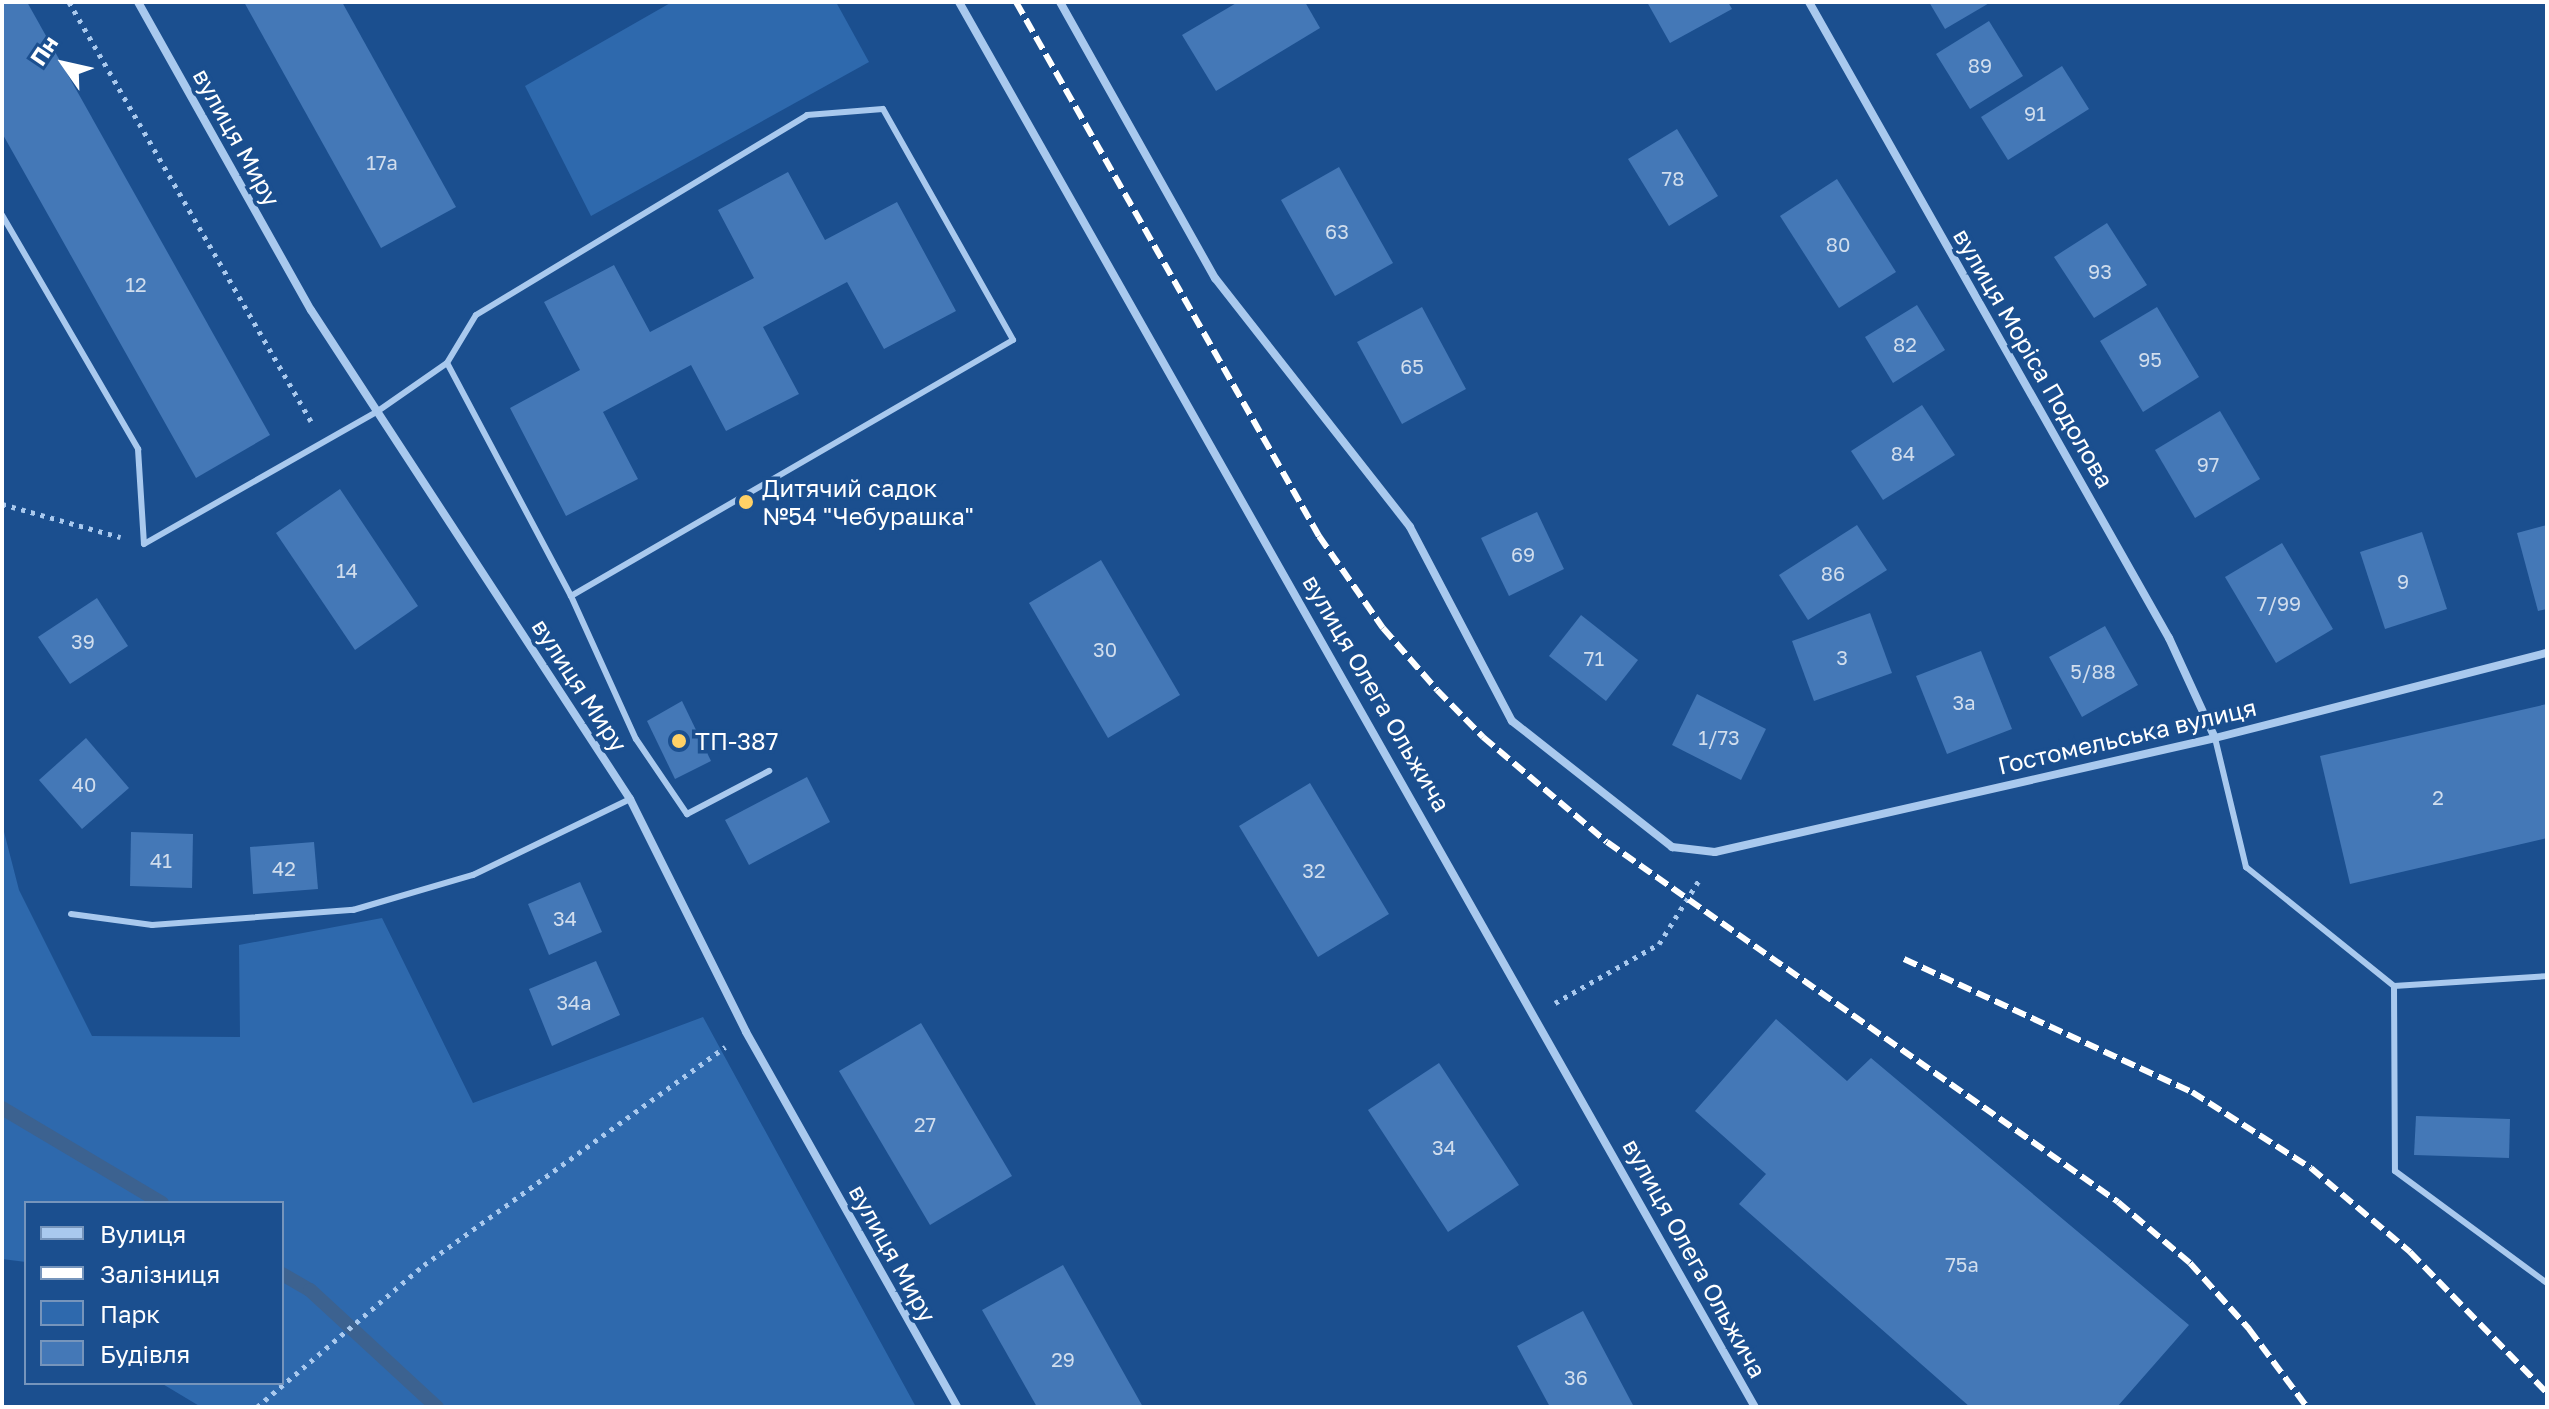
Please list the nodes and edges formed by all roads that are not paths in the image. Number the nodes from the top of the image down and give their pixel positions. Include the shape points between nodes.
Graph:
1 (138, 2) edge
2 (959, 2) edge
3 (1060, 2) edge
4 (1809, 2) edge
5 (2, 215) edge
6 (447, 363) junction
7 (378, 411) junction
8 (571, 596) junction
9 (2547, 653) edge
10 (2215, 738) junction
11 (769, 771) dead end
12 (630, 799) junction
13 (71, 914) dead end
14 (2547, 976) edge
15 (2394, 986) junction
16 (2547, 1283) edge
17 (957, 1407) edge
18 (1755, 1407) edge

1 - 7 street, вулиця Миру via 311,310
2 - 18 street, вулиця Олега Ольжича
3 - 10 street, Гостомельська вулиця via 1215,278 1410,527 1512,721 1672,847 1715,852
4 - 10 street, вулиця Моріса Подолова via 2169,638
5 - 7 lane via 138,449 144,544
6 - 7 lane
6 - 8 lane
6 - 8 lane via 476,315 807,115 883,109 1013,340
7 - 12 street, вулиця Миру
8 - 11 lane via 636,739 687,814
9 - 10 street, Гостомельська вулиця
10 - 15 lane via 2246,867
12 - 13 lane via 473,875 353,910 152,925
12 - 17 street, вулиця Миру via 746,1032
14 - 15 lane
15 - 16 lane via 2395,1171

